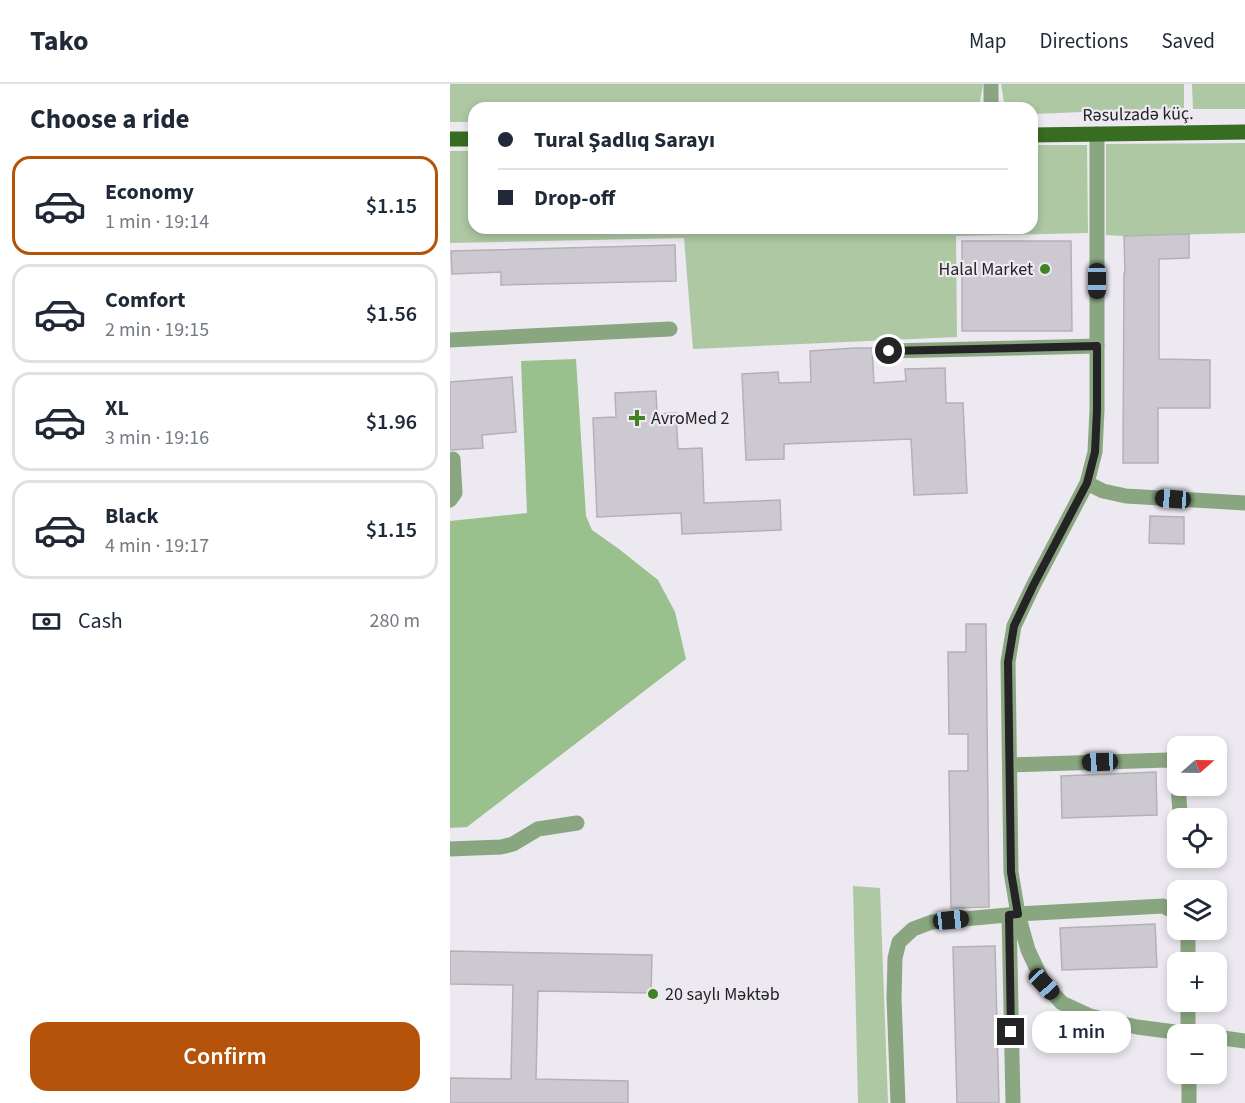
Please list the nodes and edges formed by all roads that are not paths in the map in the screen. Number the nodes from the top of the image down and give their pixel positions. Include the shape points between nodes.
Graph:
1 (991, 84) edge
2 (991, 102) edge
3 (1245, 132) edge
4 (1097, 134) junction
5 (1038, 135) edge
6 (450, 139) edge
7 (468, 139) edge
8 (670, 329) dead end
9 (450, 340) edge
10 (1097, 346) junction
11 (889, 351) dead end
12 (453, 459) dead end
13 (1087, 483) junction
14 (450, 501) edge
15 (1245, 503) edge
16 (1167, 760) edge
17 (1010, 765) junction
18 (577, 823) dead end
19 (450, 849) edge
20 (1167, 908) edge
21 (1013, 914) junction
22 (1167, 1031) edge
23 (1227, 1039) edge
24 (1245, 1041) edge
25 (1189, 1084) edge
26 (898, 1103) edge
27 (1013, 1103) edge
28 (1189, 1103) edge

1 - 2 lane
3 - 4 main road, Rəsulzadə küç.
4 - 5 main road, Rəsulzadə küç.
4 - 10 lane
6 - 7 main road
8 - 9 lane
10 - 11 lane
10 - 13 lane via 1095,452
12 - 14 lane via 455,493
13 - 15 lane via 1126,496
13 - 17 lane via 1014,626 1008,662
16 - 17 lane
17 - 21 lane
18 - 19 lane via 538,829 501,847
20 - 21 lane
21 - 22 lane via 1044,984 1062,1003 1090,1016
21 - 26 lane via 932,922 913,929 899,942 894,998
21 - 27 lane
23 - 24 lane
25 - 28 lane

